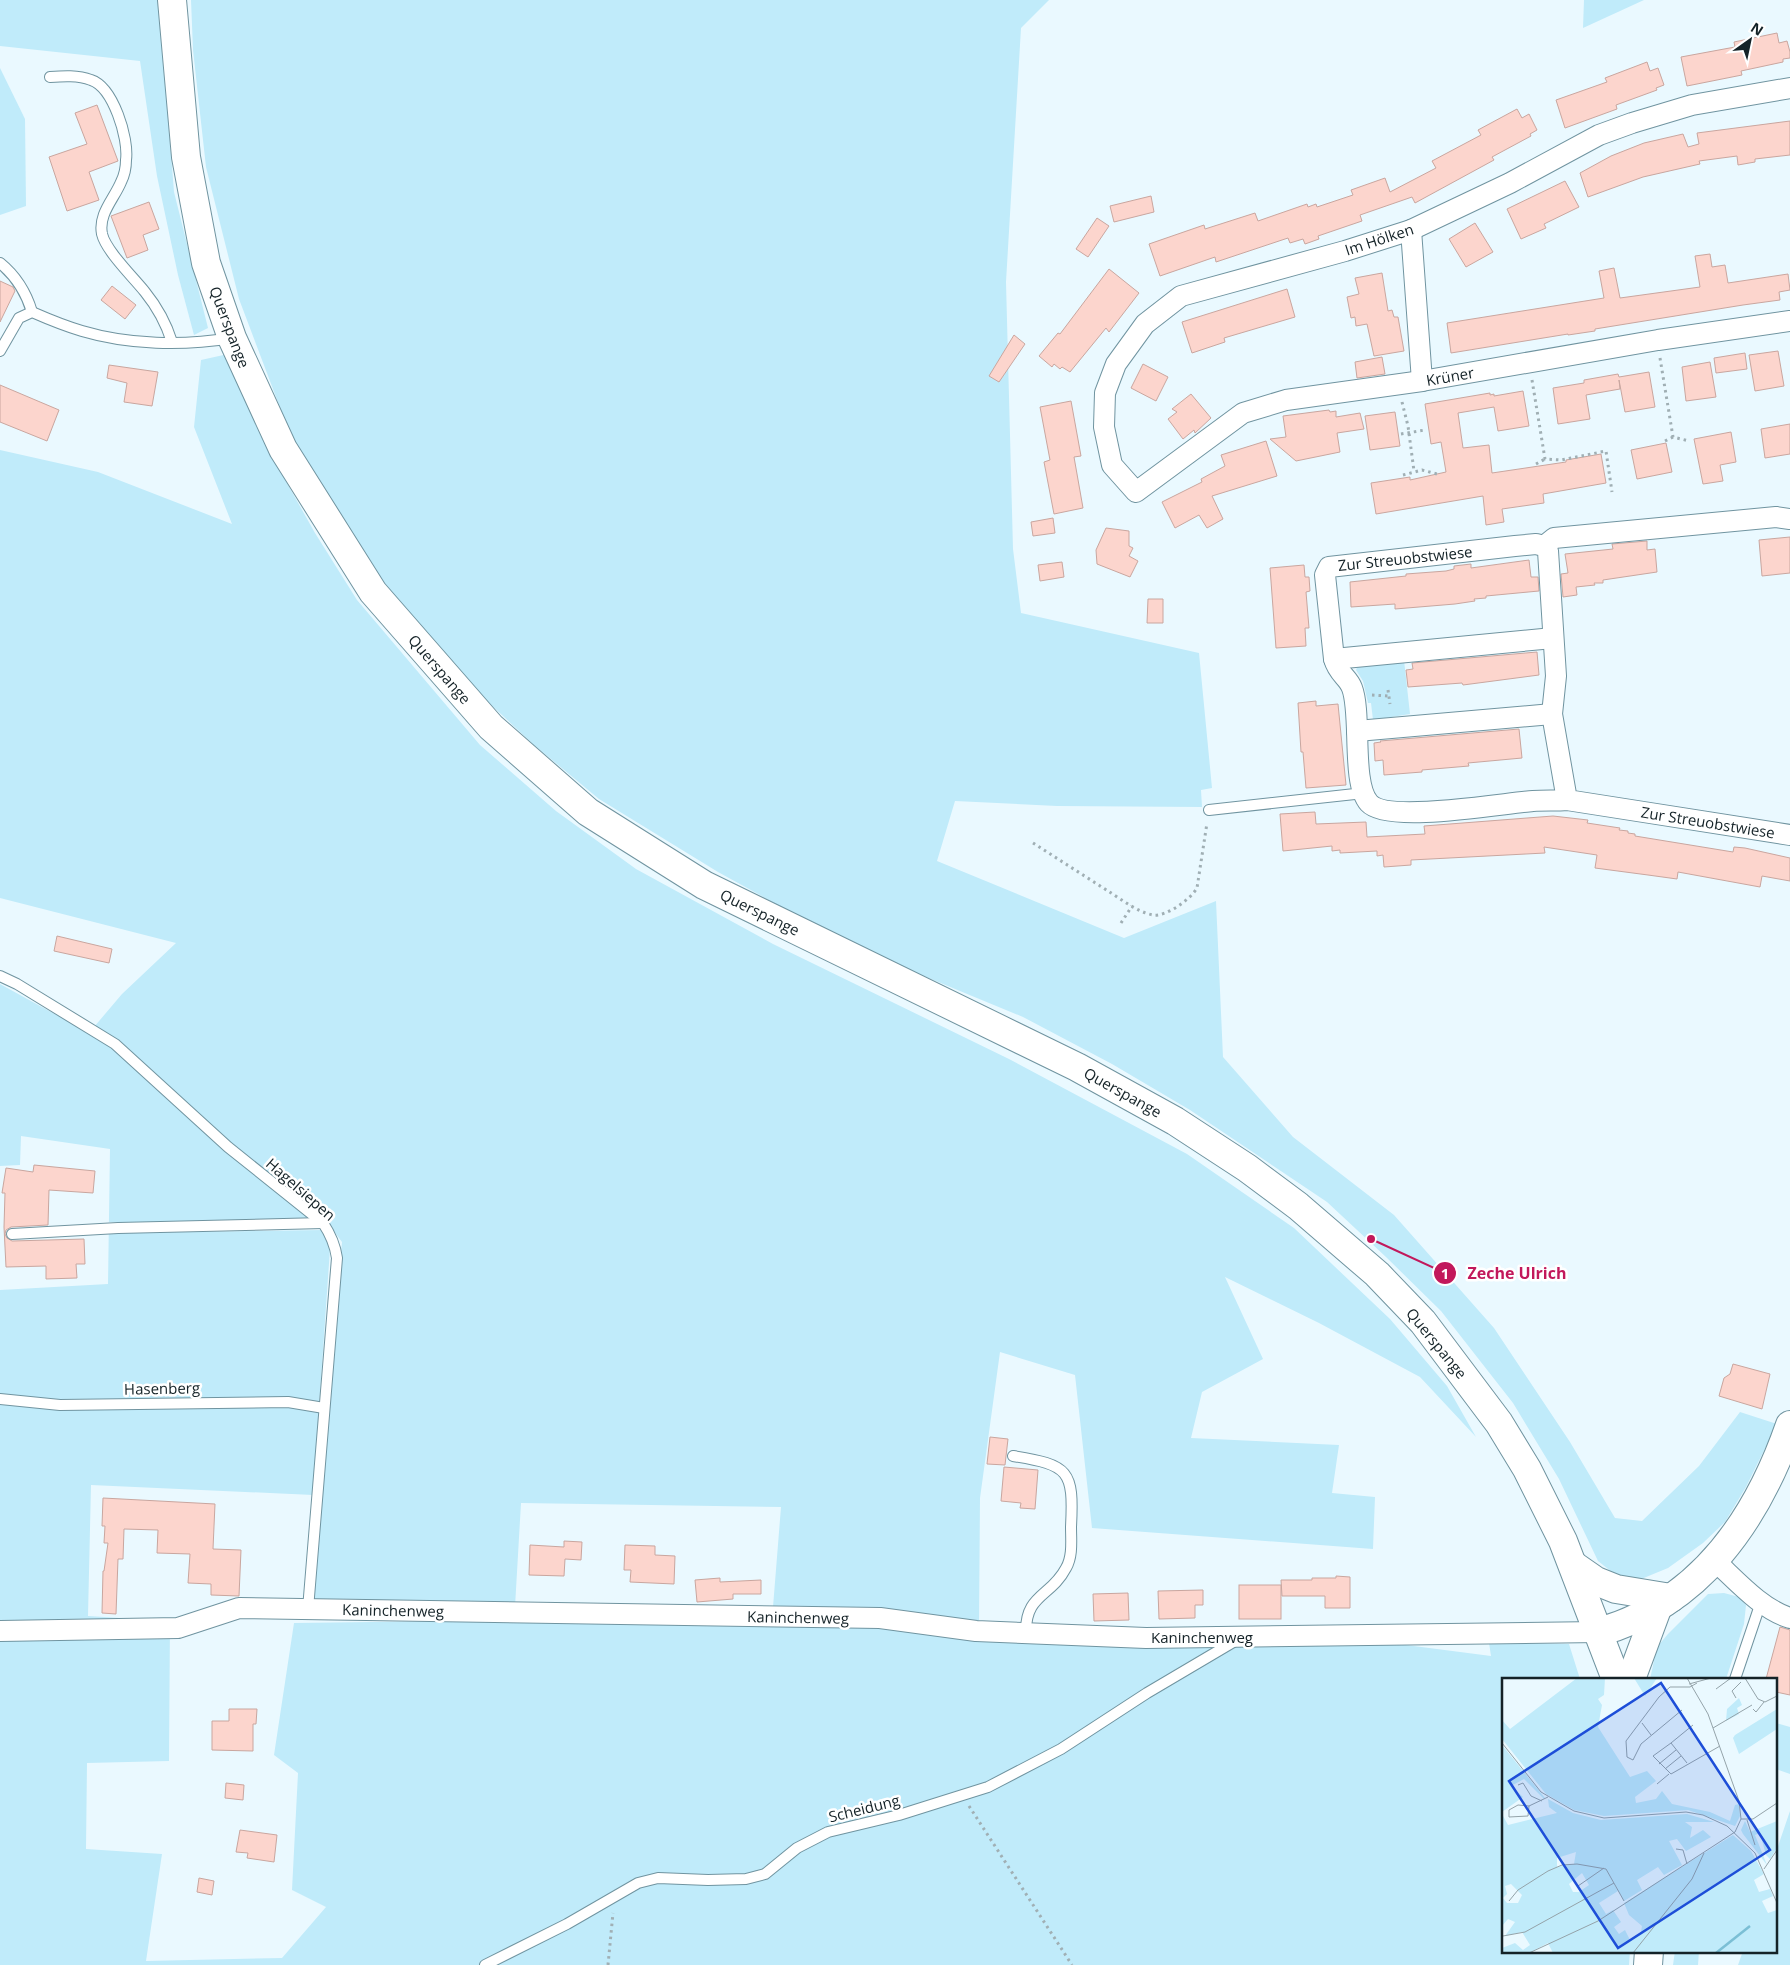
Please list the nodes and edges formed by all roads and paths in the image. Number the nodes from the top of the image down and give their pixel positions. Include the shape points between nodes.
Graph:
1 (172, 0) edge
2 (50, 77) dead end
3 (1790, 88) edge
4 (1411, 230) junction
5 (0, 263) edge
6 (32, 312) junction
7 (1790, 320) edge
8 (232, 338) junction
9 (1658, 340) junction
10 (172, 342) junction
11 (0, 351) edge
12 (1529, 362) junction
13 (1422, 380) junction
14 (1400, 384) junction
15 (1425, 430) dead end
16 (1409, 433) junction
17 (1400, 434) dead end
18 (1673, 437) junction
19 (1689, 440) dead end
20 (1665, 441) dead end
21 (1545, 459) junction
22 (1536, 464) dead end
23 (1414, 471) junction
24 (1437, 474) dead end
25 (1403, 475) dead end
26 (1136, 492) joint
27 (1612, 492) dead end
28 (1790, 519) edge
29 (1544, 546) junction
30 (1553, 638) junction
31 (1334, 659) junction
32 (1388, 690) dead end
33 (1390, 704) dead end
34 (1552, 714) junction
35 (1357, 731) junction
36 (1364, 793) junction
37 (1568, 800) junction
38 (1209, 810) joint
39 (1790, 834) edge
40 (1033, 842) dead end
41 (1132, 906) junction
42 (1121, 923) dead end
43 (0, 976) edge
44 (323, 1223) junction
45 (12, 1234) dead end
46 (0, 1399) edge
47 (324, 1408) junction
48 (1790, 1425) edge
49 (1013, 1456) dead end
50 (1714, 1560) junction
51 (1573, 1566) junction
52 (1761, 1602) junction
53 (1664, 1604) junction
54 (308, 1609) junction
55 (1790, 1618) edge
56 (0, 1631) edge
57 (1599, 1632) junction
58 (1026, 1633) junction
59 (1240, 1638) junction
60 (1616, 1678) edge
61 (1631, 1678) edge
62 (1735, 1678) edge
63 (962, 1795) junction
64 (614, 1897) junction
65 (1649, 1952) edge
66 (485, 1965) edge
67 (608, 1965) edge
68 (1072, 1965) edge
69 (1648, 1965) edge

1 - 8 main road, Querspange via 186,157 206,263
2 - 10 lane via 92,80 108,93 123,130 127,159 121,182 102,222 102,235 159,310
3 - 4 street, Im Hölken via 1692,105 1599,135 1510,183
4 - 13 street
4 - 26 street, Im Hölken via 1181,296 1145,324 1116,364 1105,393 1104,427 1112,465
5 - 6 lane via 18,280
6 - 10 lane via 83,331 121,340
6 - 11 lane via 19,318
7 - 9 street, Krüner
8 - 10 lane
8 - 51 main road, Querspange via 283,449 373,592 491,727 588,812 704,885 1085,1072 1175,1121 1298,1206 1377,1274 1423,1322 1499,1422 1563,1541
9 - 12 street, Krüner
9 - 18 path
12 - 13 street, Krüner
12 - 21 path
13 - 14 street, Krüner
14 - 16 path
14 - 26 street, Krüner via 1286,400 1243,413
15 - 16 path
16 - 17 path
16 - 23 path
18 - 19 path
18 - 20 path
21 - 22 path
21 - 27 path via 1561,460 1606,451
23 - 24 path
23 - 25 path
28 - 29 street, Zur Streuobstwiese via 1776,517 1554,538
29 - 30 street via 1548,551
29 - 31 street, Zur Streuobstwiese via 1536,544 1329,567 1325,575
30 - 31 street
30 - 34 street via 1556,676
31 - 35 street, Zur Streuobstwiese via 1337,669 1352,686
32 - 33 path
34 - 35 street
34 - 37 street
35 - 36 street, Zur Streuobstwiese
36 - 37 street, Zur Streuobstwiese via 1370,804 1382,811 1400,812
36 - 38 lane
37 - 39 street, Zur Streuobstwiese
38 - 41 path via 1194,894 1161,915 1152,915
40 - 41 path
41 - 42 path
43 - 44 lane, Hagelsiepen via 115,1044 228,1147
44 - 45 lane
44 - 47 lane, Hagelsiepen via 336,1245 337,1258
46 - 47 lane, Hasenberg via 60,1405 288,1402
47 - 54 lane, Hagelsiepen
48 - 50 main road via 1762,1493 1738,1532
49 - 58 lane via 1038,1460 1064,1472 1070,1481 1073,1498 1070,1561 1061,1577 1031,1606
50 - 52 street
50 - 53 main road
51 - 53 main road via 1596,1581
51 - 57 main road, Querspange
52 - 55 street
52 - 62 lane
53 - 57 main road via 1620,1626
53 - 61 main road
54 - 56 street, Kaninchenweg via 239,1608 178,1628
54 - 58 street, Kaninchenweg via 880,1618 976,1631
57 - 59 street, Kaninchenweg
57 - 60 main road, Querspange
58 - 59 street, Kaninchenweg
59 - 63 lane, Scheidung via 1061,1749 988,1787
63 - 64 lane, Scheidung via 828,1832 797,1848 765,1874 746,1880 658,1878 638,1883
63 - 68 path
64 - 66 lane, Scheidung
64 - 67 path
65 - 69 main road

